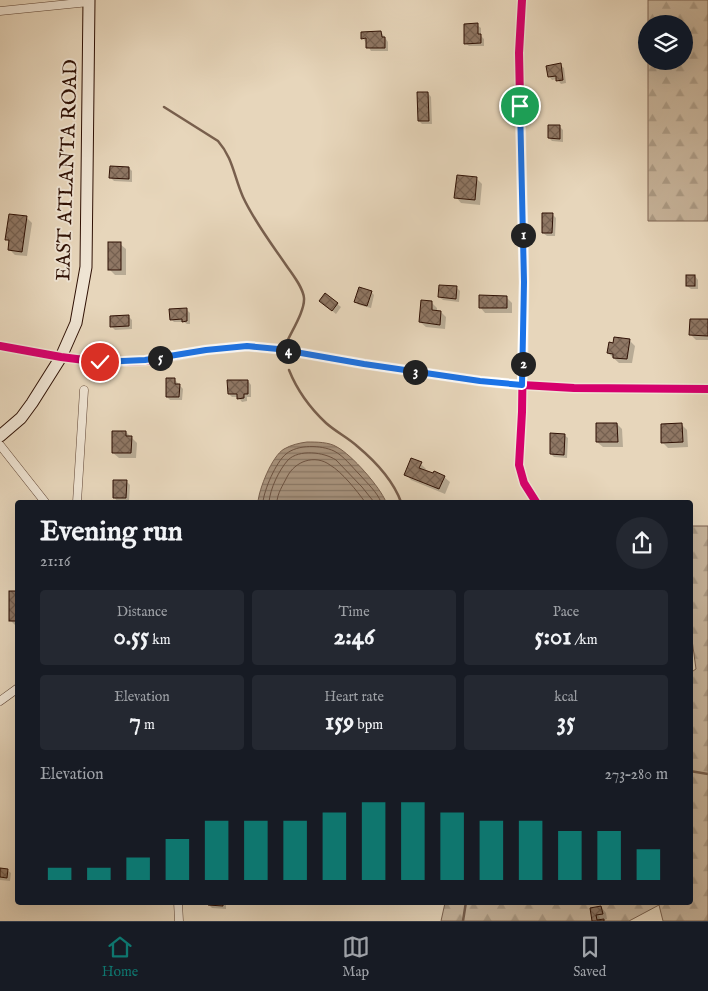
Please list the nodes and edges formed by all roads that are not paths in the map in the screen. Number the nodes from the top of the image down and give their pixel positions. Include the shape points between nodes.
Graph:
1 (522, 0) edge
2 (89, 1) edge
3 (0, 11) edge
4 (0, 346) edge
5 (61, 357) junction
6 (522, 385) junction
7 (708, 389) edge
8 (84, 390) dead end
9 (0, 436) edge
10 (0, 444) edge
11 (43, 500) edge
12 (77, 500) edge
13 (535, 500) edge
14 (15, 690) edge
15 (0, 701) edge
16 (178, 905) edge
17 (179, 921) edge

1 - 6 street via 519,53 524,282
2 - 3 street
2 - 5 street, EAST ATLANTA ROAD via 86,267 76,323
4 - 5 street
5 - 6 street via 100,362 145,360 247,346
5 - 9 street, EAST ATLANTA ROAD via 26,410
6 - 7 street
6 - 13 street via 520,465 524,483
8 - 12 street
10 - 11 street
14 - 15 street
16 - 17 street

